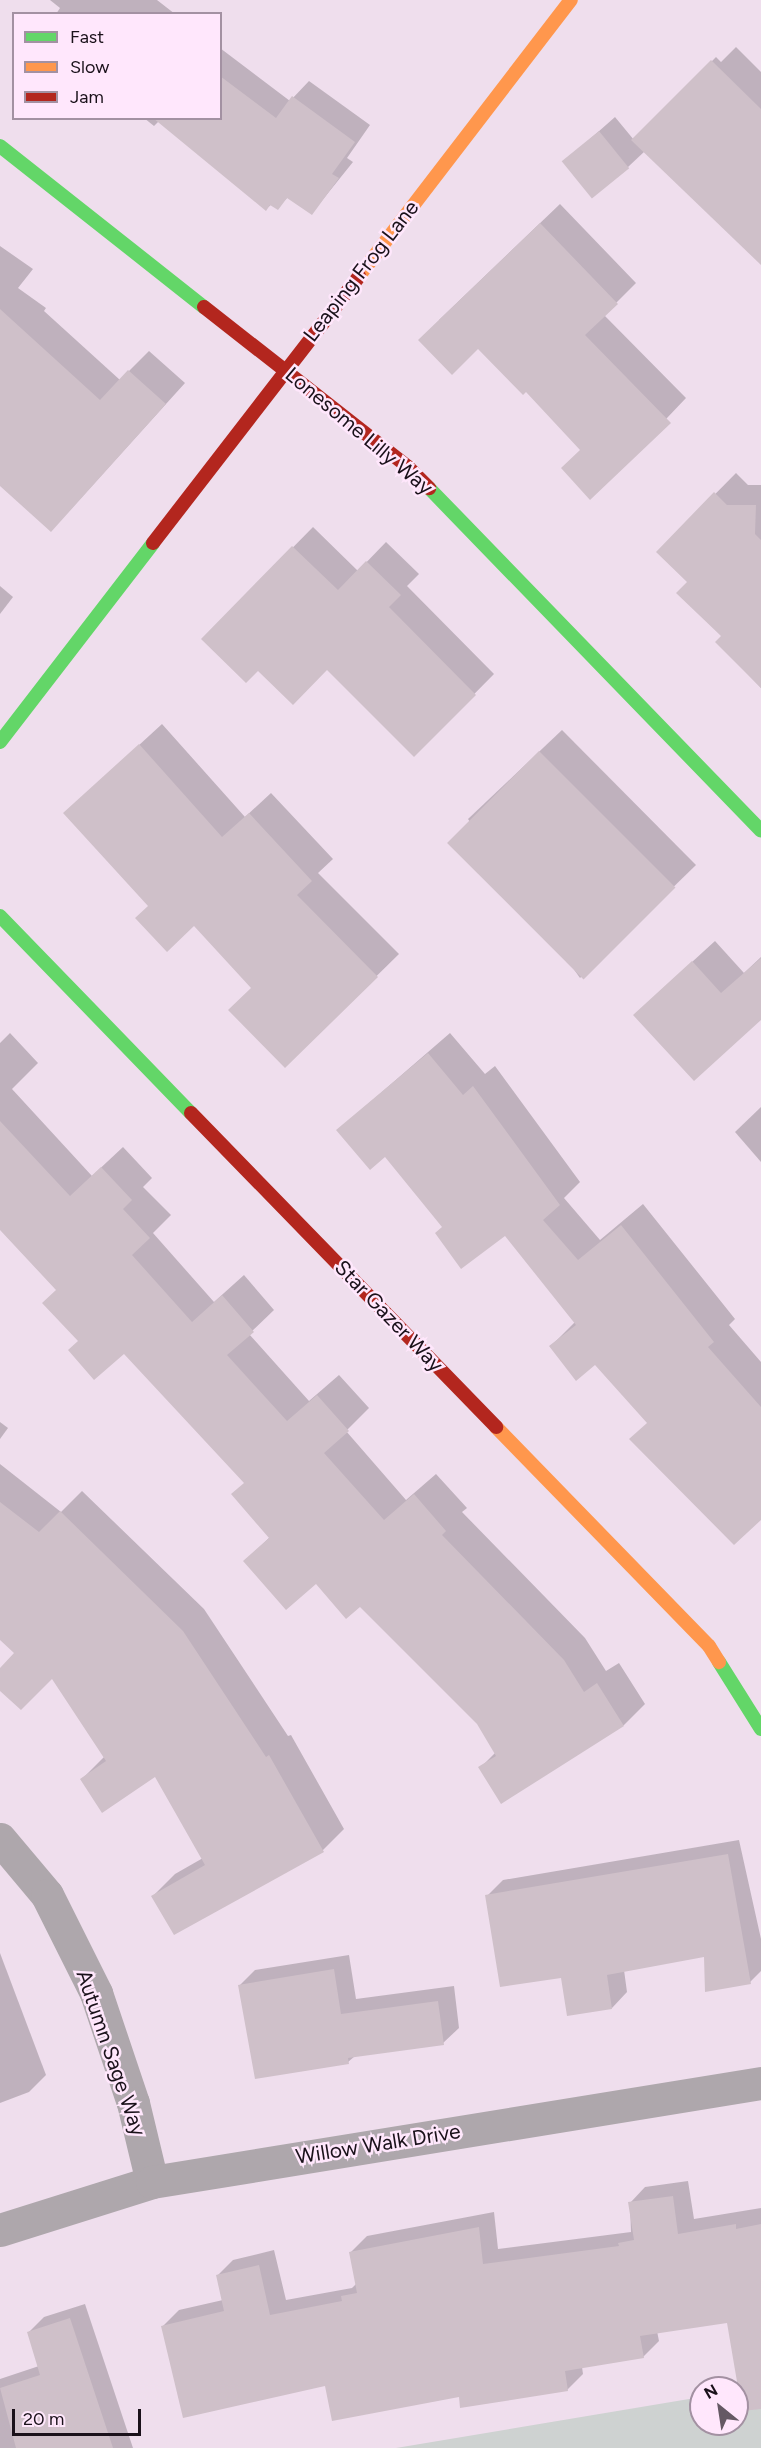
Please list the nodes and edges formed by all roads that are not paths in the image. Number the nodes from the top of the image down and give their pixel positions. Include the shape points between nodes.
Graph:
1 (571, 0) edge
2 (0, 146) edge
3 (286, 368) junction
4 (0, 742) edge
5 (761, 830) edge
6 (0, 916) edge
7 (761, 1730) edge
8 (0, 1839) edge
9 (761, 2083) edge
10 (152, 2182) junction
11 (0, 2230) edge

1 - 3 street, Leaping Frog Lane
2 - 3 street, Lonesome Lilly Way
3 - 4 street, Leaping Frog Lane
3 - 5 street, Lonesome Lilly Way via 408,467
6 - 7 street, Star Gazer Way via 709,1646
8 - 10 street, Autumn Sage Way via 48,1894 96,1993 133,2103
9 - 10 street, Willow Walk Drive via 390,2140
10 - 11 street, Willow Walk Drive

